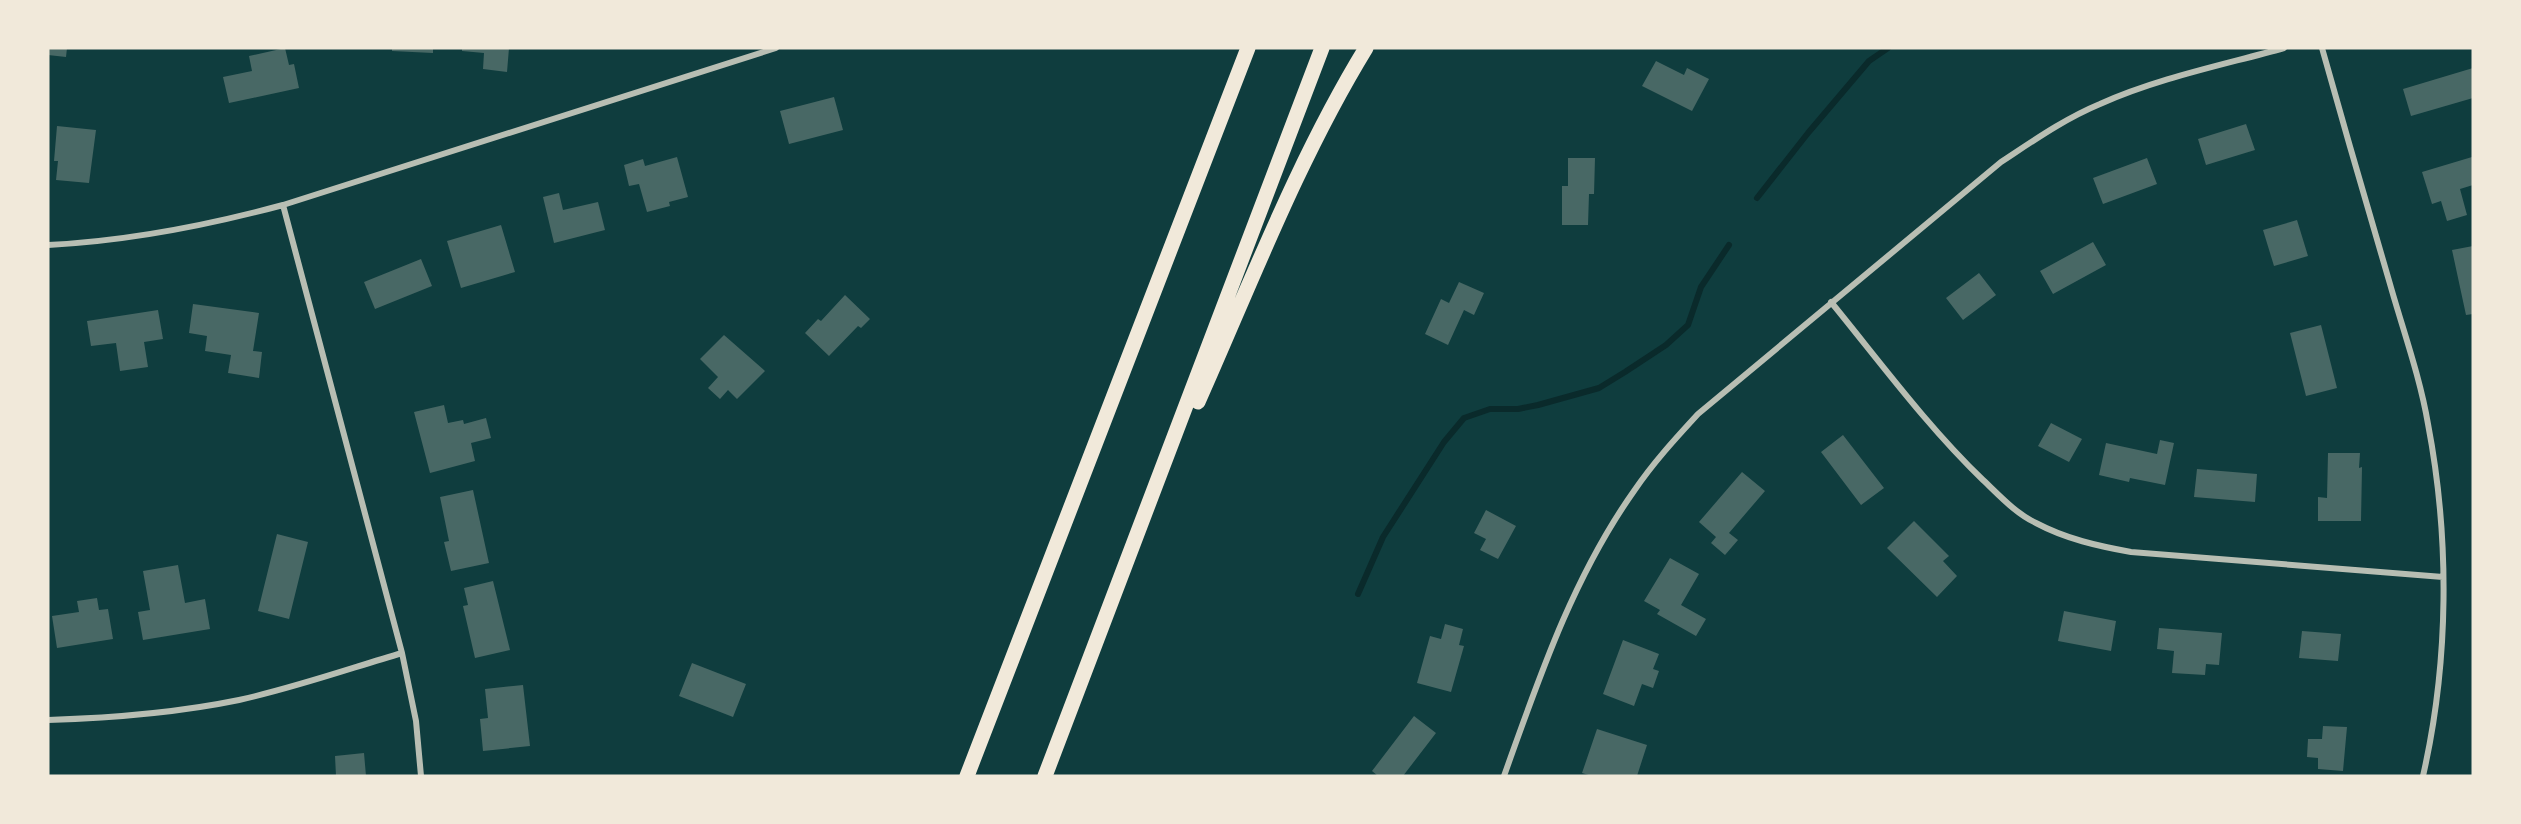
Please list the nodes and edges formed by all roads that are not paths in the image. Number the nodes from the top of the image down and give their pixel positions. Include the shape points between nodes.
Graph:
1 (776, 48) edge
2 (1238, 48) edge
3 (1248, 48) edge
4 (1322, 48) edge
5 (1366, 48) edge
6 (2284, 48) edge
7 (2322, 48) edge
8 (1203, 170) junction
9 (283, 205) junction
10 (48, 245) edge
11 (1832, 302) junction
12 (1124, 570) junction
13 (2443, 577) junction
14 (402, 653) junction
15 (48, 720) edge
16 (421, 776) edge
17 (967, 776) edge
18 (1044, 776) edge
19 (1504, 776) edge
20 (2423, 776) edge

1 - 9 street
2 - 8 highway
3 - 8 highway
4 - 12 highway
5 - 12 highway via 1307,155
6 - 11 street via 2100,103 2049,130 2001,162
7 - 13 street via 2428,422 2442,529
8 - 17 highway
9 - 10 street via 138,237
9 - 14 street
11 - 13 street via 1943,438 2008,504 2034,523 2094,545 2132,552
11 - 19 street via 1698,414 1633,492 1577,588 1546,659
12 - 18 highway
13 - 20 street via 2435,700
14 - 15 street via 209,705
14 - 16 street via 416,721

